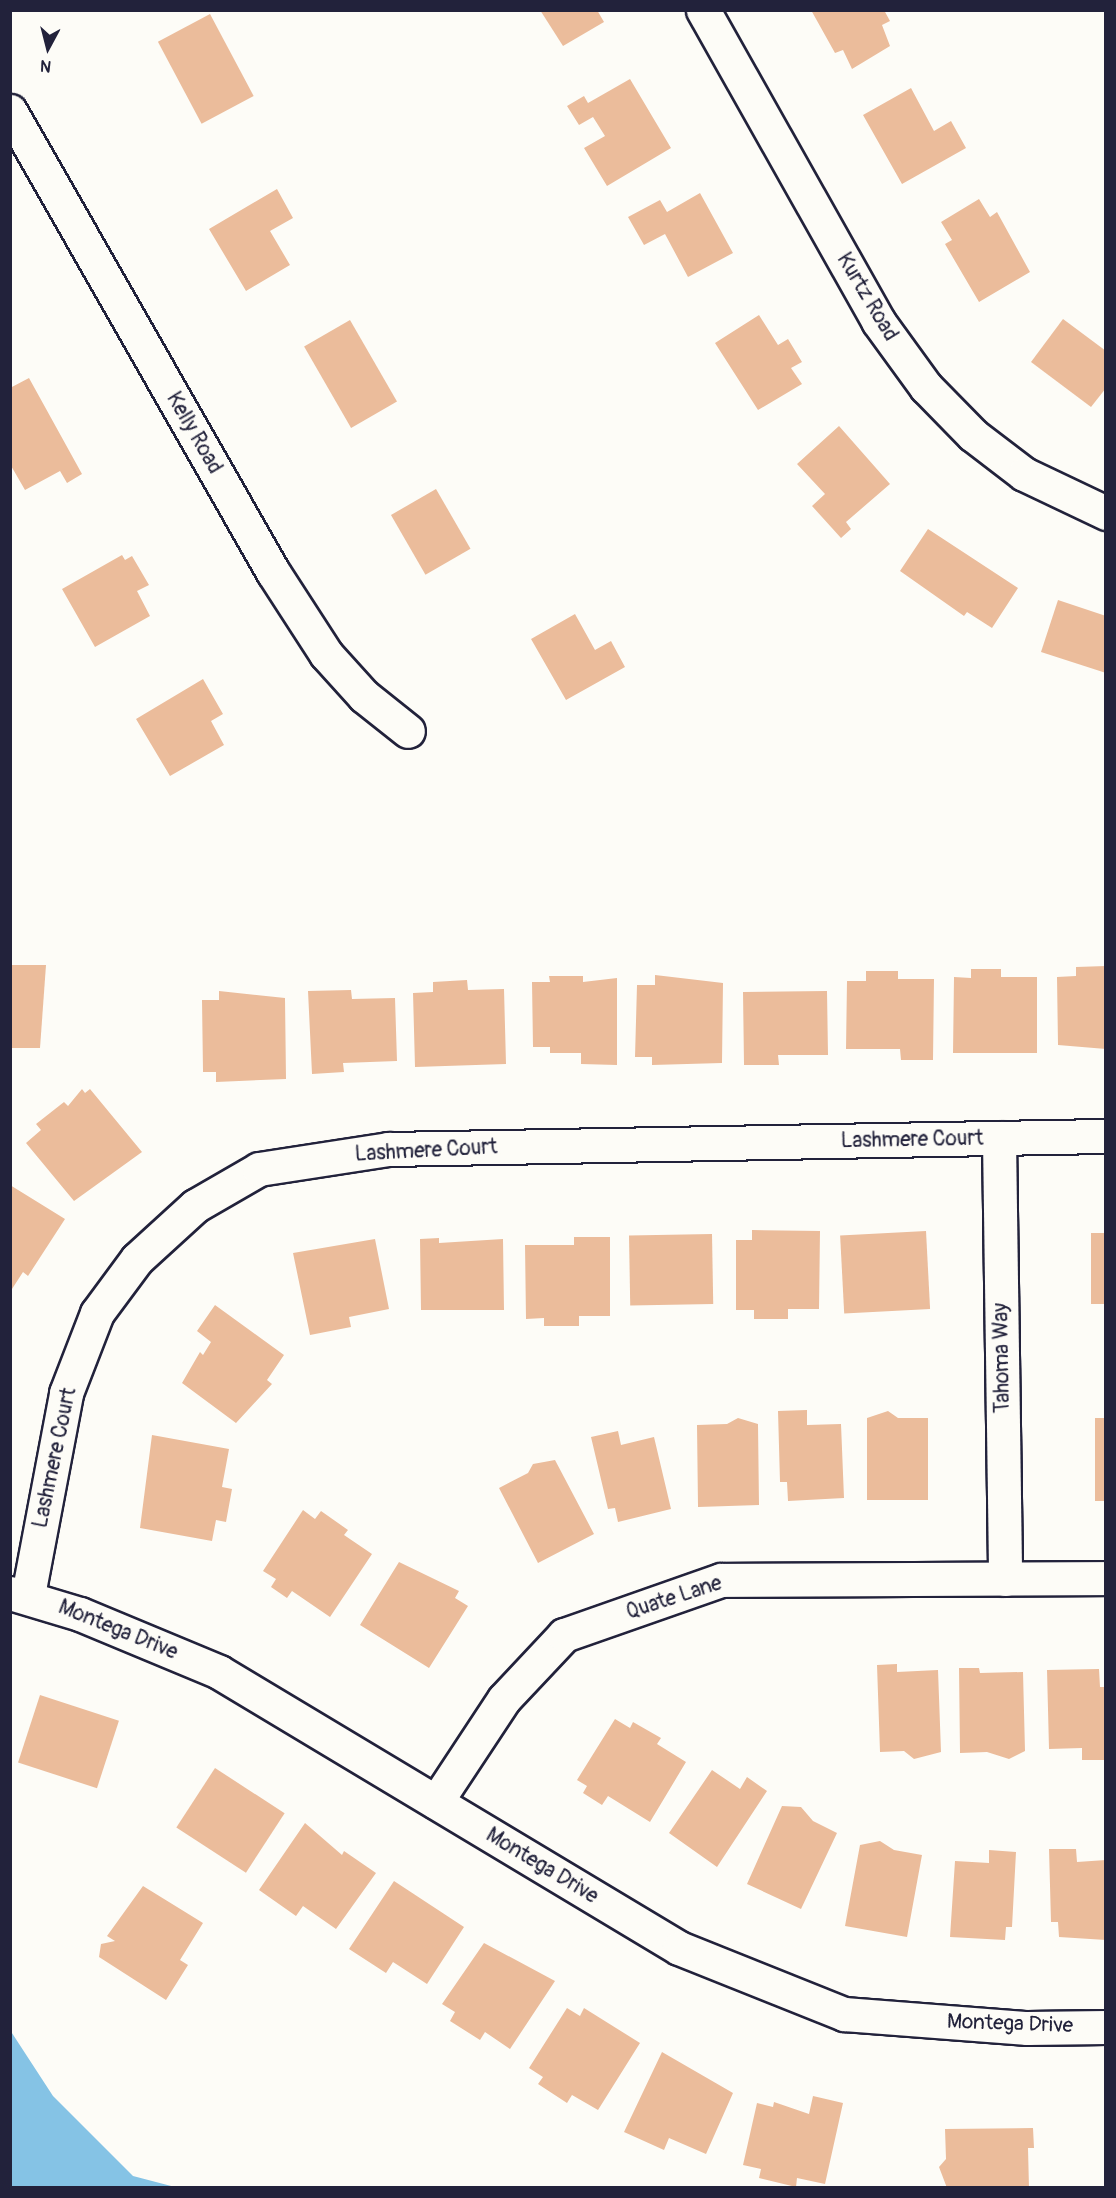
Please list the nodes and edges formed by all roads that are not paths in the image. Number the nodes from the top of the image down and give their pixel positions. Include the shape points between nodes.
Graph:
1 (703, 10) edge
2 (10, 111) edge
3 (1106, 513) edge
4 (408, 731) dead end
5 (1106, 1136) edge
6 (999, 1138) junction
7 (1106, 1578) edge
8 (1005, 1579) junction
9 (19, 1594) edge
10 (436, 1802) junction
11 (1106, 2027) edge

1 - 3 street, Kurtz Road via 878,321 926,387 973,435 1024,474
2 - 4 street, Kelly Road via 279,581 326,654 364,696
5 - 6 street, Lashmere Court
6 - 8 street, Tahoma Way
6 - 9 street, Lashmere Court via 388,1149 259,1169 195,1206 137,1258 98,1313 66,1393
7 - 8 street, Quate Lane
8 - 10 street, Quate Lane via 721,1580 564,1635 504,1699
9 - 10 street, Montega Drive via 219,1672
10 - 11 street, Montega Drive via 679,1948 844,2014 1027,2028

